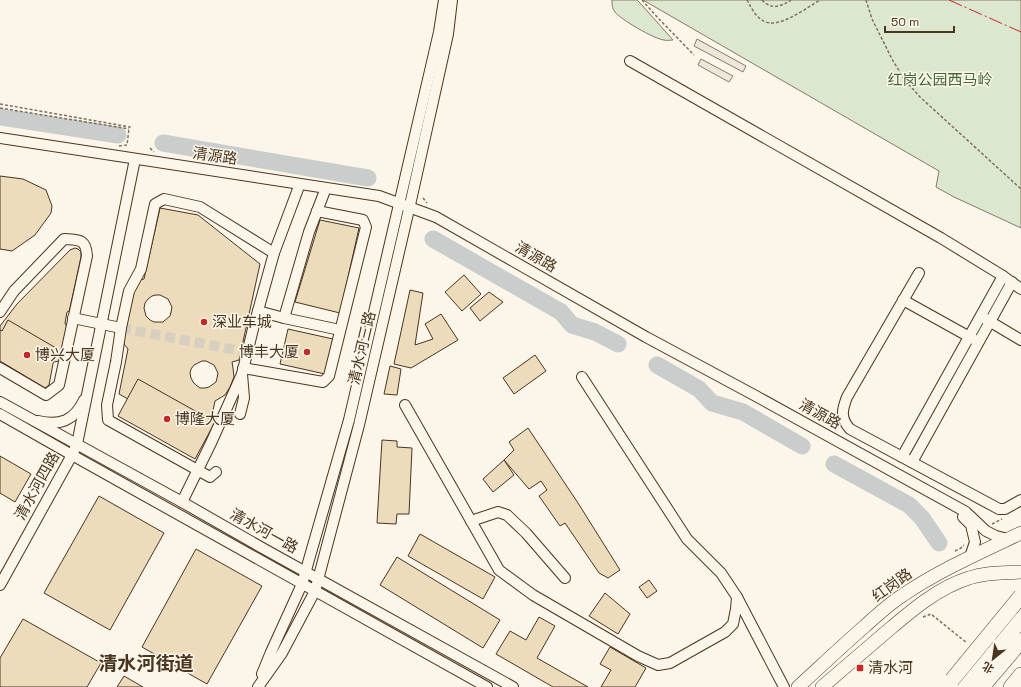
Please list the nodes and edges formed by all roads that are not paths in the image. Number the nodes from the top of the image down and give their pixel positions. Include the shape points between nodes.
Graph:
1 (444, 0) edge
2 (452, 0) edge
3 (630, 61) dead end
4 (0, 138) edge
5 (0, 142) edge
6 (134, 161) junction
7 (298, 189) junction
8 (324, 193) junction
9 (398, 206) junction
10 (409, 210) junction
11 (317, 212) junction
12 (274, 253) junction
13 (919, 273) dead end
14 (1003, 276) junction
15 (1012, 282) junction
16 (1021, 289) edge
17 (903, 300) junction
18 (258, 311) junction
19 (0, 312) edge
20 (980, 316) junction
21 (73, 318) junction
22 (284, 318) junction
23 (990, 322) junction
24 (101, 324) junction
25 (121, 328) junction
26 (340, 330) junction
27 (969, 337) junction
28 (1021, 340) edge
29 (978, 342) junction
30 (0, 368) edge
31 (242, 371) junction
32 (582, 377) dead end
33 (87, 395) junction
34 (0, 402) edge
35 (405, 405) dead end
36 (0, 414) edge
37 (240, 414) dead end
38 (28, 418) junction
39 (77, 444) junction
40 (72, 455) junction
41 (902, 457) junction
42 (912, 462) junction
43 (198, 470) junction
44 (216, 472) dead end
45 (1021, 500) edge
46 (182, 502) junction
47 (471, 521) junction
48 (1021, 533) edge
49 (1008, 539) junction
50 (970, 557) junction
51 (305, 571) junction
52 (1021, 572) edge
53 (318, 578) junction
54 (565, 578) dead end
55 (302, 584) junction
56 (0, 585) edge
57 (314, 591) junction
58 (1021, 596) edge
59 (737, 597) junction
60 (1021, 620) edge
61 (1021, 641) edge
62 (1021, 675) edge
63 (949, 684) edge
64 (258, 687) edge
65 (486, 687) edge
66 (513, 687) edge
67 (784, 687) edge
68 (798, 687) edge
69 (822, 687) edge
70 (966, 687) edge
71 (982, 687) edge
72 (1011, 687) edge

1 - 9 street, 清水河三路 via 439,32
2 - 10 street, 清水河三路 via 448,34
3 - 14 street
4 - 6 street, 清源路
5 - 6 street, 清源路
6 - 7 street, 清源路
6 - 9 street, 清源路 via 379,196
6 - 24 street, 清水河四路
7 - 8 street, 清源路
7 - 12 street
8 - 9 street, 清源路
8 - 11 street
9 - 10 street, 清源路
9 - 51 street, 清水河三路 via 350,420
10 - 49 street, 清源路 via 436,217 646,337 966,512 986,532
10 - 50 street, 清源路 via 962,516 971,525 975,542
10 - 53 street, 清水河三路 via 359,425
11 - 22 street via 304,246
11 - 26 street via 364,220 366,227
12 - 18 street
12 - 25 street via 200,207 164,199 155,204 141,269 130,291
13 - 17 street
14 - 15 street
14 - 20 street
15 - 16 street
15 - 23 street
17 - 27 street
17 - 41 street via 843,407 845,423 850,429
18 - 22 street
18 - 31 street
19 - 21 street via 14,291 64,239 76,240 86,246 87,256
20 - 23 street
20 - 27 street
21 - 24 street
21 - 30 street via 59,385 46,395
22 - 26 street
23 - 28 street
23 - 29 street
24 - 25 street
24 - 33 street, 清水河四路
25 - 43 street via 107,405 108,420
26 - 31 street via 330,376 323,382
27 - 29 street
27 - 41 street
29 - 42 street
31 - 37 street via 244,398
31 - 43 street
32 - 59 street via 687,538 721,573
33 - 38 street via 71,418 50,423
33 - 39 street, 清水河四路
34 - 38 street, 清水河一路
35 - 47 street
36 - 40 street, 清水河一路
38 - 39 street, 清水河一路
39 - 40 street, 清水河四路
39 - 46 street, 清水河一路
40 - 55 street, 清水河一路
40 - 56 street, 清水河四路
41 - 42 street
42 - 45 street via 999,509 1005,509
43 - 44 street via 210,476
43 - 46 street
46 - 51 street, 清水河一路
47 - 54 street via 498,512 507,515
47 - 59 street via 499,570 540,598 638,656 658,665 670,663 725,632 733,624
48 - 49 main road, 红岗路
49 - 50 main road, 红岗路
50 - 68 main road, 红岗路 via 922,583 888,606
51 - 53 street, 清水河一路
51 - 55 street, 清水河三路
52 - 69 main road via 981,575 945,588 900,620
53 - 57 street, 清水河三路
53 - 66 street, 清水河一路
55 - 57 street, 清水河一路
55 - 64 street, 清水河三路
57 - 64 street, 清水河三路 via 282,653
57 - 65 street, 清水河一路
58 - 63 highway, bridge
59 - 67 street
60 - 70 highway, bridge
61 - 71 highway, bridge
62 - 72 highway

